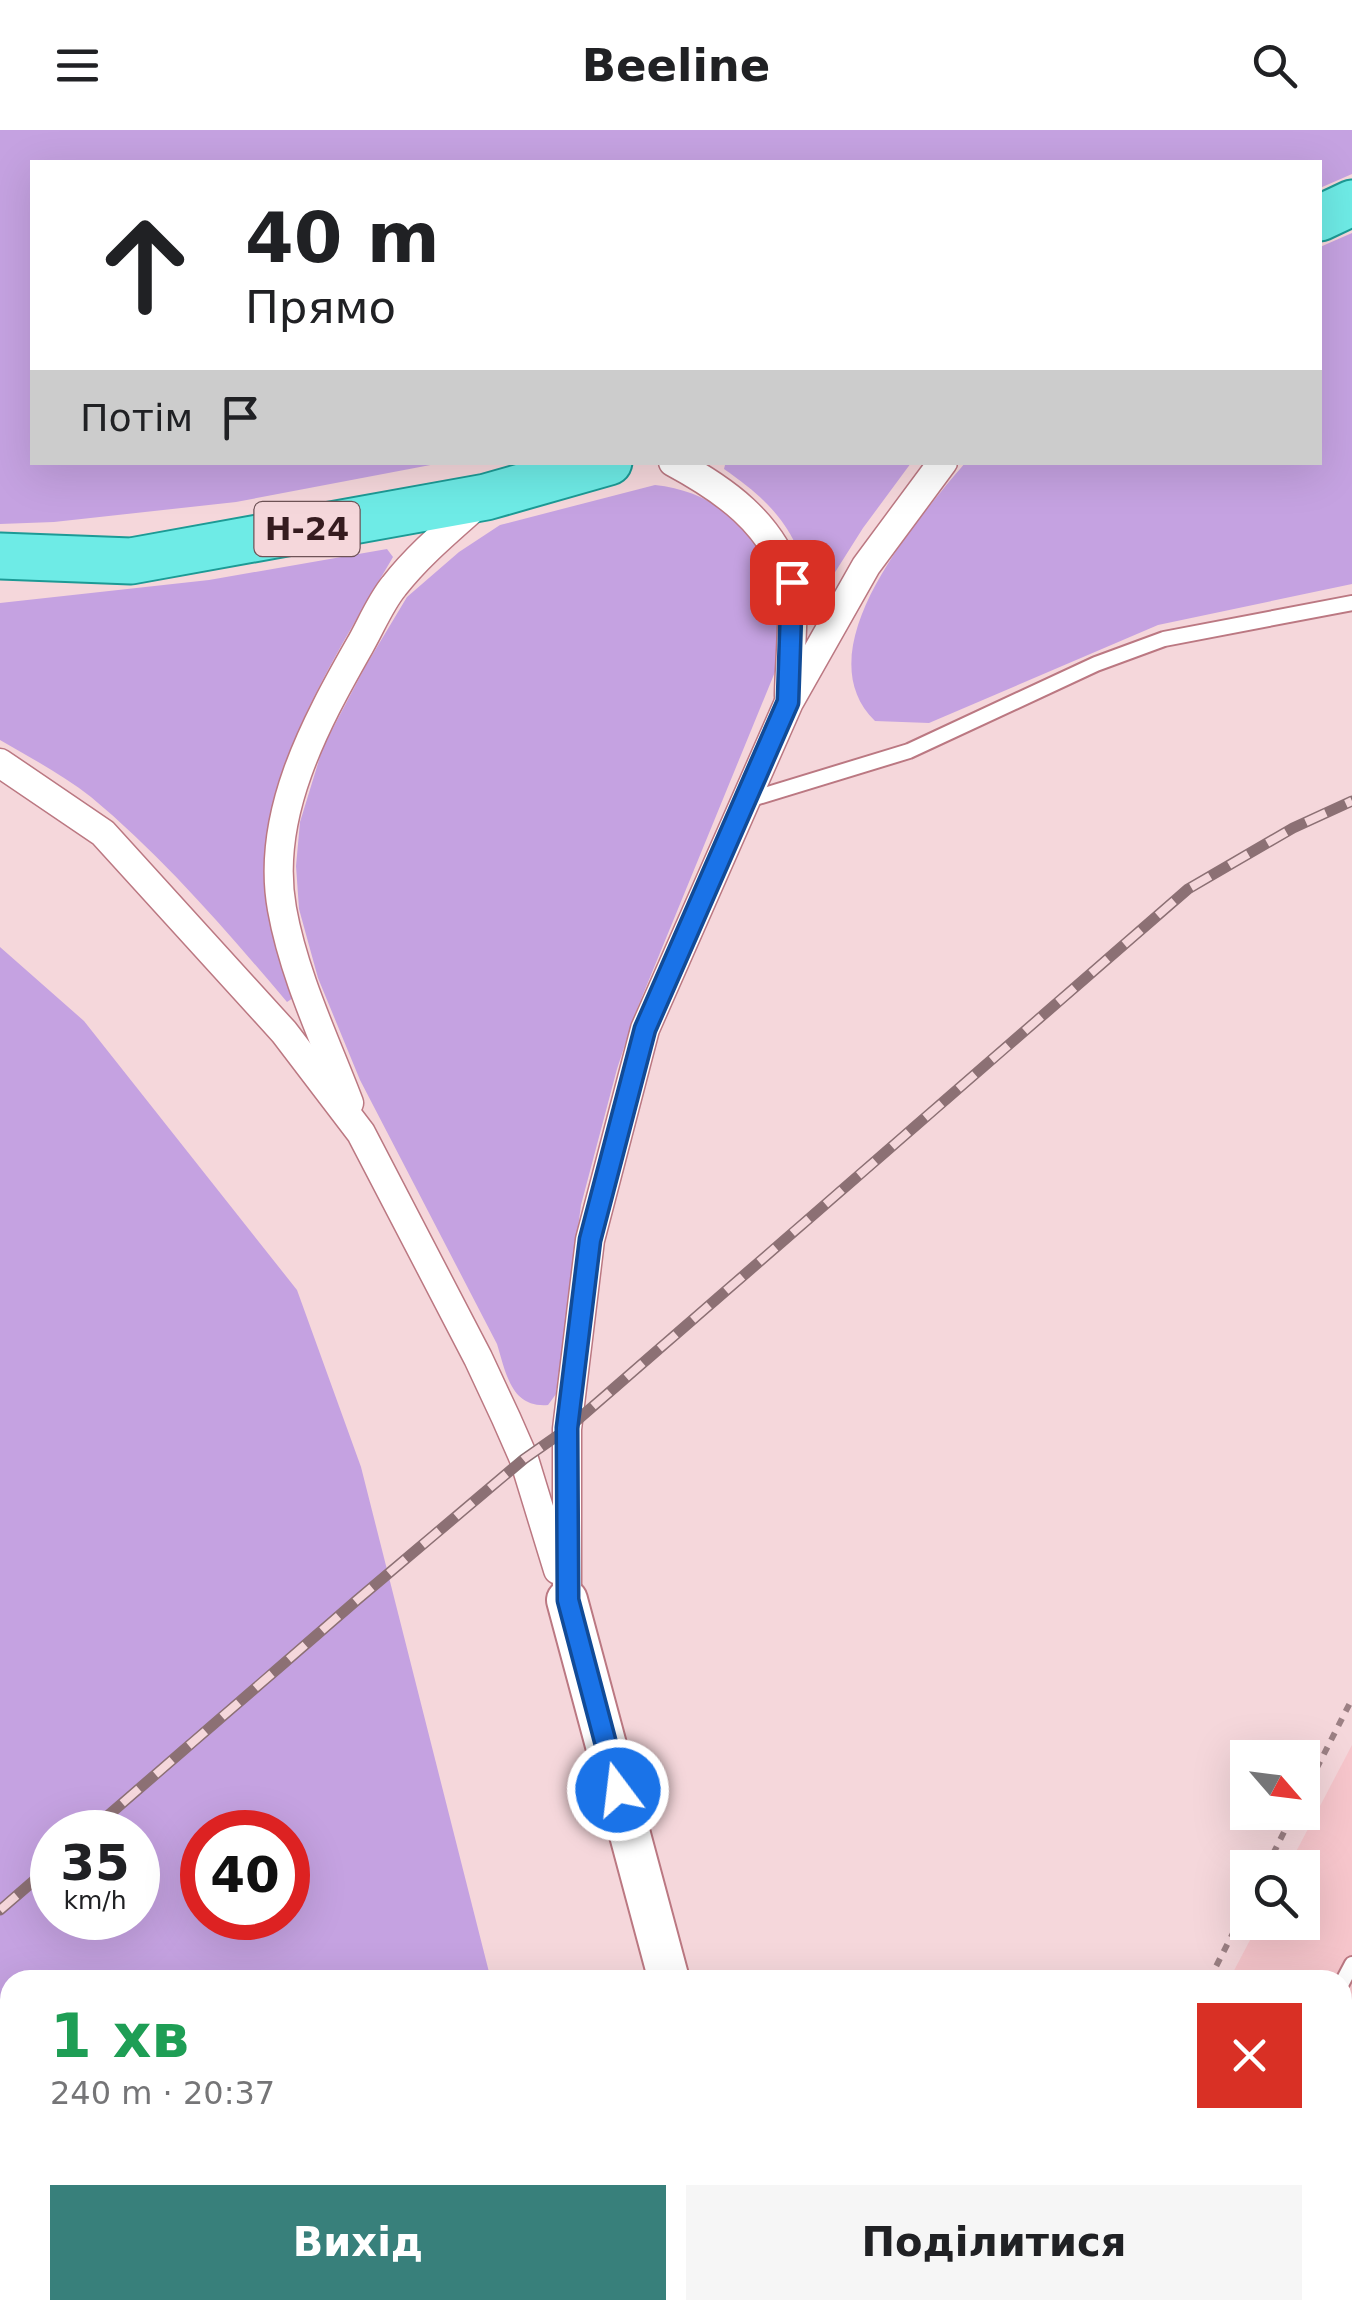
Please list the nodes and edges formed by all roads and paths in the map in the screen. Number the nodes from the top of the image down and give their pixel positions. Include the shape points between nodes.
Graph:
1 (1352, 202) edge
2 (1322, 217) edge
3 (598, 465) edge
4 (679, 465) edge
5 (941, 465) edge
6 (486, 497) junction
7 (0, 556) edge
8 (1352, 603) edge
9 (788, 702) junction
10 (0, 763) edge
11 (745, 801) junction
12 (361, 1133) junction
13 (568, 1600) junction
14 (1352, 1699) edge
15 (1320, 1761) edge
16 (1230, 1939) edge
17 (666, 1970) edge
18 (1214, 1970) edge

1 - 2 main road
3 - 6 main road, Н-24
4 - 9 street via 759,523 792,582
5 - 9 street via 866,566
6 - 7 main road, Н-24 via 131,561
6 - 12 street via 393,587 309,742 283,818 282,908 301,979
8 - 11 lane via 1164,640 1096,664 909,751
9 - 11 street
10 - 12 street via 103,833 284,1032
11 - 13 street via 645,1029 590,1240 567,1428
12 - 13 street via 524,1459
13 - 17 street
14 - 15 path
16 - 18 path

